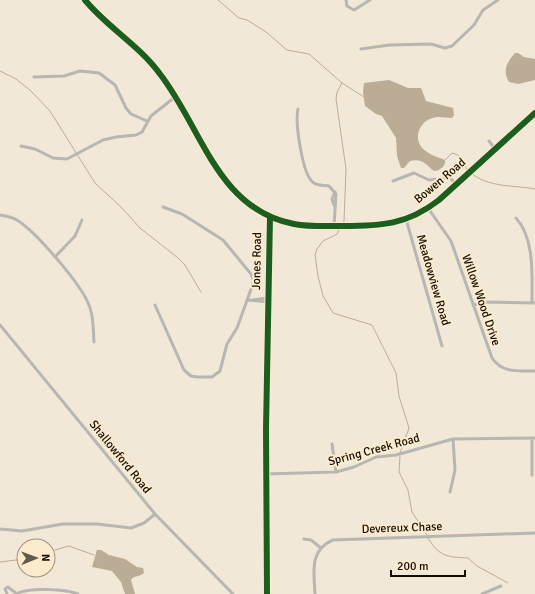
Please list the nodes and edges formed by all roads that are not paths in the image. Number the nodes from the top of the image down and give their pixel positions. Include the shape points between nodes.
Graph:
1 (84, 0) edge
2 (346, 0) edge
3 (370, 0) edge
4 (498, 0) edge
5 (361, 49) dead end
6 (34, 77) dead end
7 (175, 97) junction
8 (298, 109) dead end
9 (535, 113) edge
10 (147, 121) junction
11 (489, 141) dead end
12 (21, 146) dead end
13 (495, 149) junction
14 (394, 180) dead end
15 (456, 184) junction
16 (163, 207) dead end
17 (428, 208) junction
18 (0, 215) edge
19 (270, 217) junction
20 (516, 218) dead end
21 (82, 220) dead end
22 (406, 220) junction
23 (334, 226) junction
24 (55, 257) junction
25 (268, 298) junction
26 (248, 300) junction
27 (253, 300) junction
28 (268, 302) junction
29 (533, 303) edge
30 (155, 305) dead end
31 (473, 305) junction
32 (0, 325) edge
33 (94, 342) dead end
34 (442, 346) dead end
35 (535, 371) edge
36 (533, 438) edge
37 (453, 439) junction
38 (332, 444) dead end
39 (336, 472) junction
40 (265, 474) junction
41 (532, 475) dead end
42 (450, 492) dead end
43 (155, 514) junction
44 (0, 529) edge
45 (535, 533) edge
46 (304, 539) dead end
47 (321, 548) junction
48 (500, 586) dead end
49 (7, 594) edge
50 (16, 594) edge
51 (78, 594) edge
52 (233, 594) edge
53 (267, 594) edge
54 (315, 594) edge
55 (482, 594) edge

1 - 7 street, Jones Road via 141,51
2 - 3 street via 347,6 354,10
4 - 5 street via 484,10 474,25 452,46 445,48 430,44 389,45
6 - 10 street via 64,76 80,71 99,73 115,85 131,114
7 - 10 street
7 - 19 street, Jones Road via 228,185 247,204
8 - 23 street via 298,143 310,180 318,185 329,186 335,192 332,199 335,206
9 - 13 street, Bowen Road
10 - 12 street via 142,132 136,135 102,140 67,159 54,158 39,150
11 - 13 street
13 - 15 street, Bowen Road
14 - 15 street via 414,173 428,180 450,178
15 - 17 street, Bowen Road
16 - 26 street via 182,214 226,243 254,278
17 - 22 street, Bowen Road
17 - 31 street, Willow Wood Drive via 451,241
18 - 24 street via 18,221
19 - 23 street, Bowen Road via 295,224
19 - 25 street, Jones Road
20 - 29 street via 531,255
21 - 24 street via 75,236
22 - 23 street, Bowen Road via 379,226
22 - 34 street, Meadowview Road
24 - 33 street via 89,303
25 - 27 street
25 - 28 street, Jones Road
26 - 27 street
26 - 30 street via 228,344 223,367 217,374 209,377 194,377 184,370
27 - 28 street
28 - 40 street, Jones Road
29 - 31 street via 487,302
31 - 35 street, Willow Wood Drive via 494,361 509,370
32 - 43 street, Shallowford Road
36 - 37 street, Spring Creek Road
36 - 41 street
37 - 39 street, Spring Creek Road via 396,455 376,457
37 - 42 street via 455,470
38 - 39 street
39 - 40 street, Spring Creek Road
40 - 53 street, Jones Road
43 - 44 street via 144,524 129,528 97,524 63,524 22,532
43 - 52 street, Shallowford Road
45 - 47 street, Devereux Chase via 339,539
46 - 47 street via 311,540
47 - 54 street via 314,561
48 - 55 street
49 - 50 street via 5,590 8,587
50 - 51 street via 25,591 62,591

